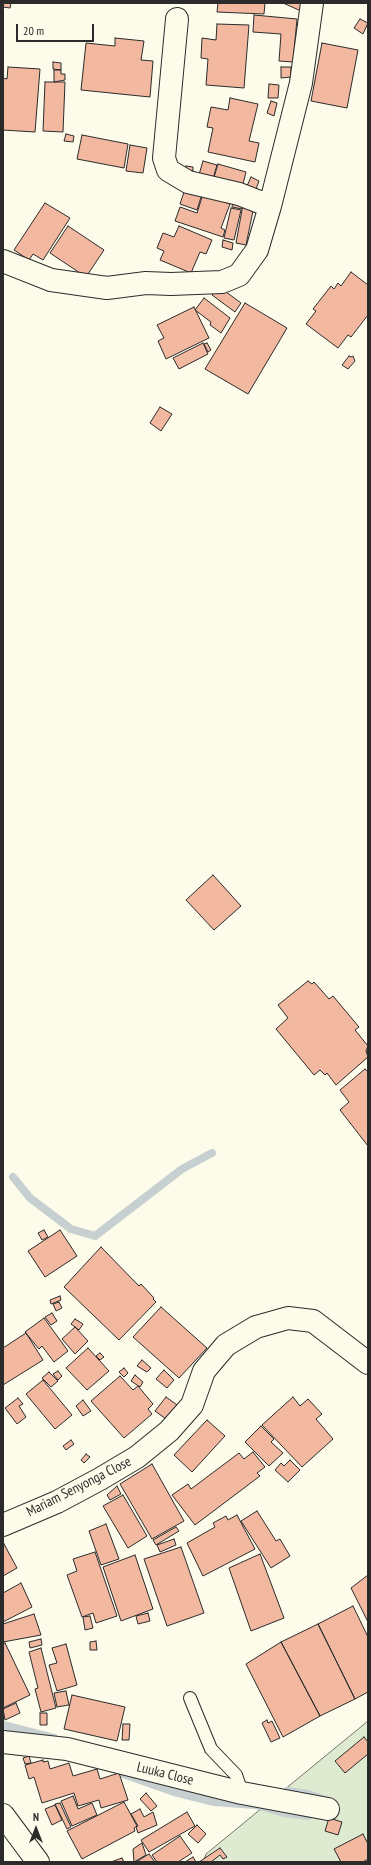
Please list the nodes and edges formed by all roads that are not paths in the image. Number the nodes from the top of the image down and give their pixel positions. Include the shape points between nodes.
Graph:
1 (312, 3) edge
2 (177, 18) dead end
3 (270, 206) junction
4 (3, 261) edge
5 (368, 1363) edge
6 (3, 1525) edge
7 (190, 1698) dead end
8 (3, 1742) edge
9 (242, 1793) junction
10 (328, 1809) dead end
11 (3, 1815) edge
12 (38, 1862) edge

1 - 3 street via 301,83
2 - 3 street via 164,158 168,170 188,182 239,194
3 - 4 street via 257,250 239,275 222,282 146,282 107,288 51,280
5 - 6 street, Mariam Senyonga Close via 313,1321 288,1318 256,1327 226,1345 204,1371 192,1405 170,1431 137,1457 57,1502
7 - 9 lane via 211,1749 236,1775
8 - 9 street, Luuka Close via 67,1748
9 - 10 street, Luuka Close
11 - 12 street

